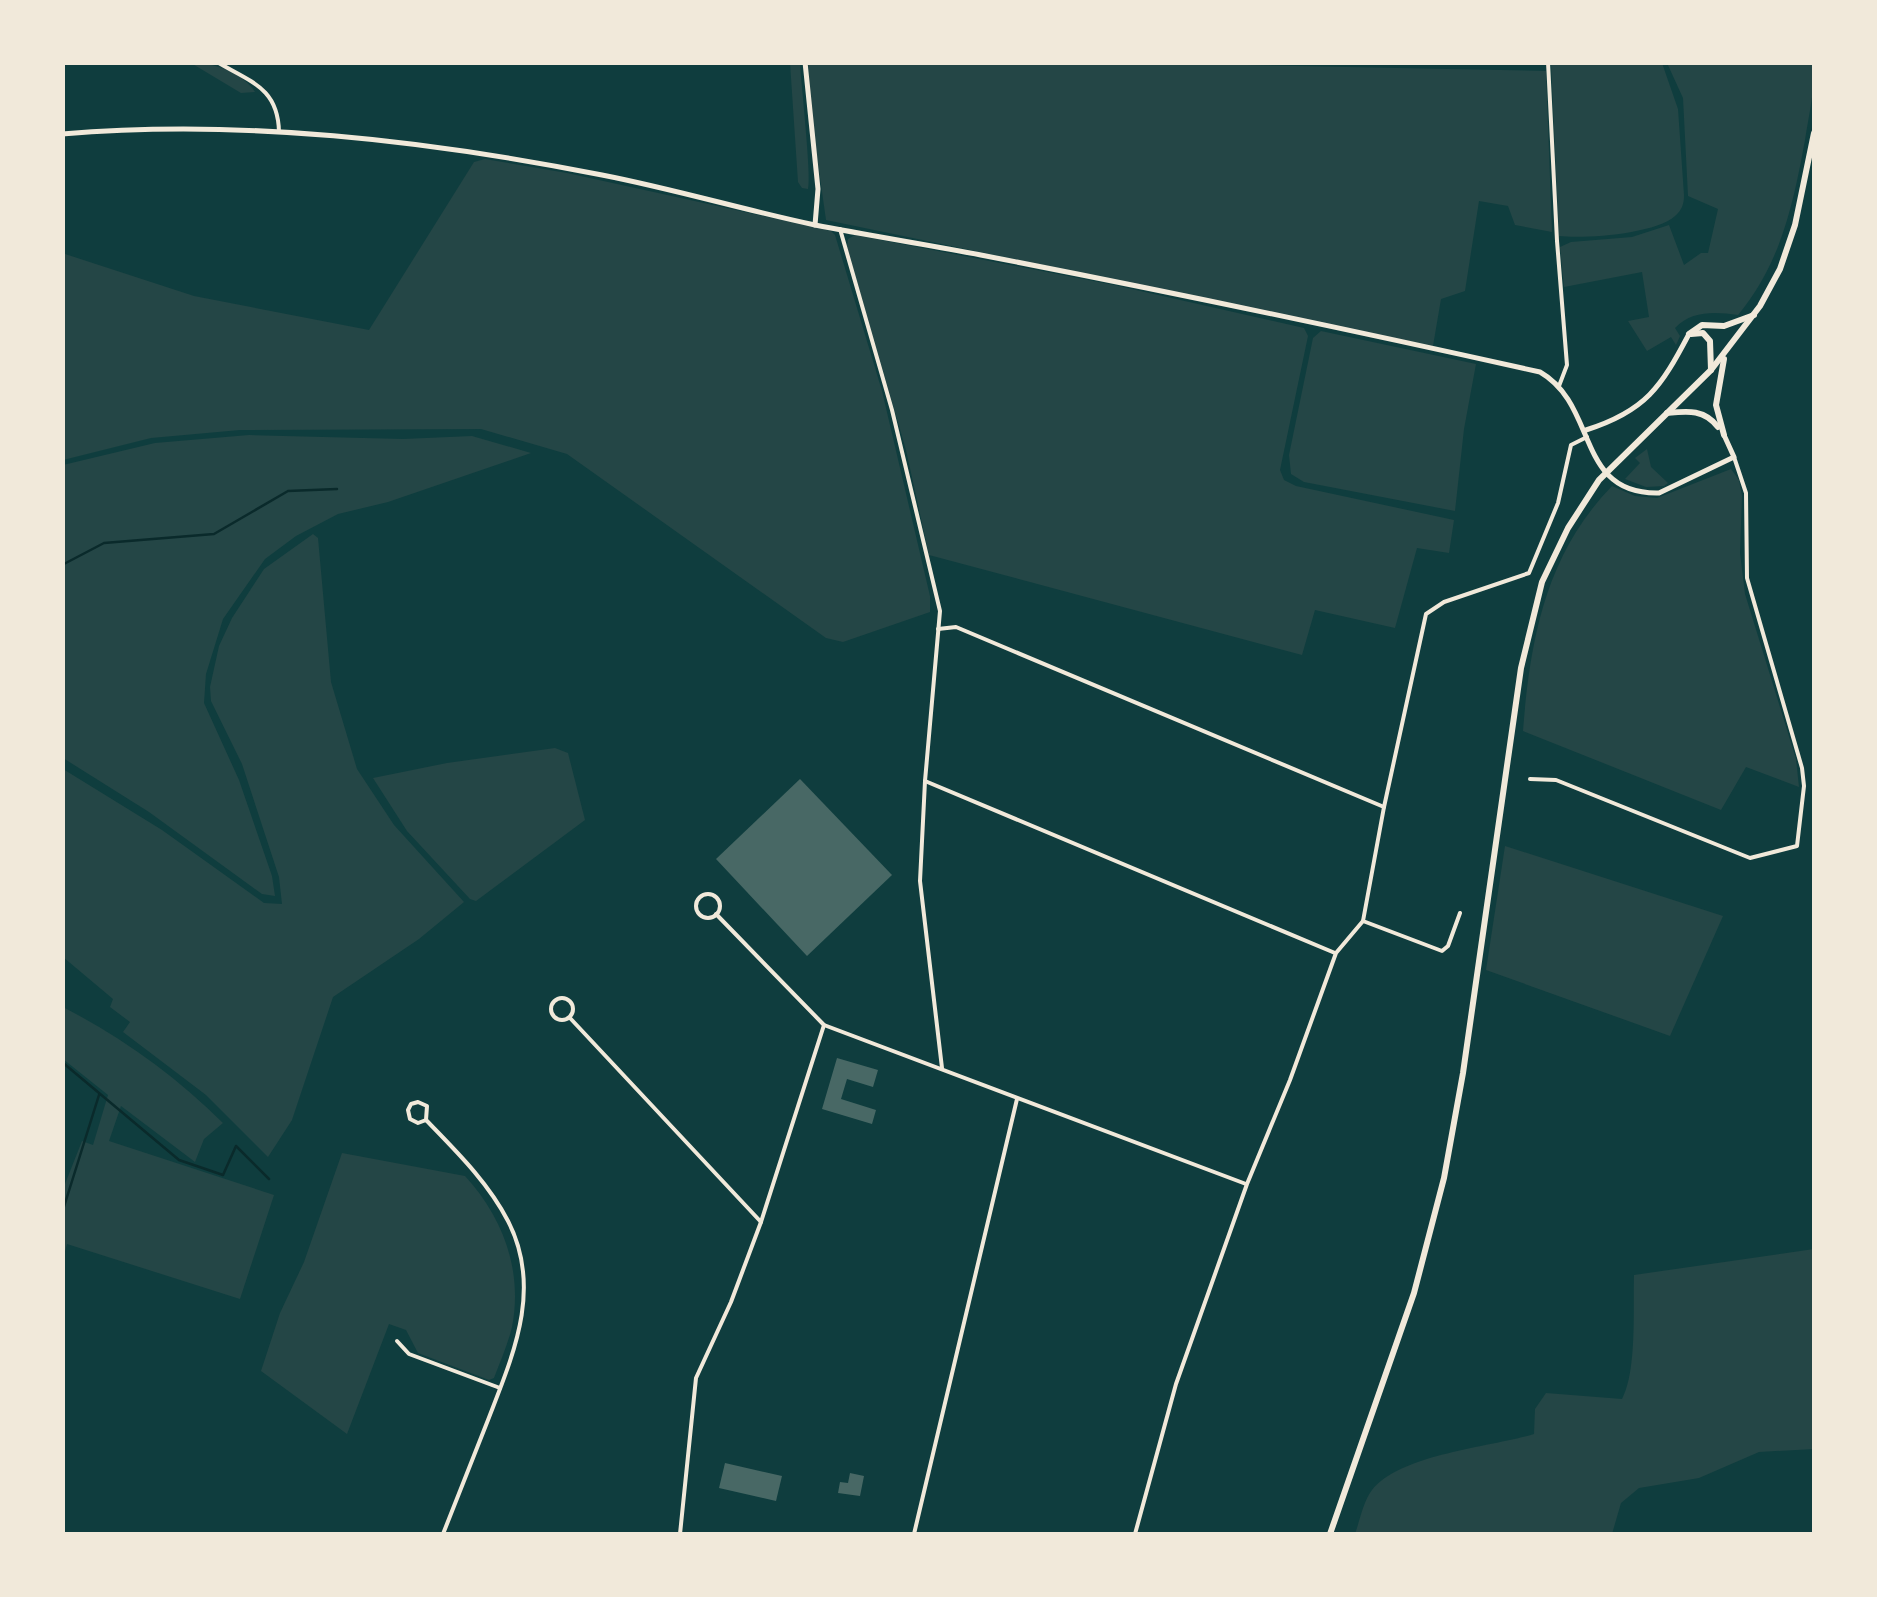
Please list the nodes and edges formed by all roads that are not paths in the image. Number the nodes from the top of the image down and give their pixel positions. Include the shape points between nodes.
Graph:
1 (217, 62) edge
2 (805, 62) edge
3 (1548, 62) edge
4 (279, 132) junction
5 (1814, 133) edge
6 (62, 134) edge
7 (814, 225) junction
8 (840, 229) junction
9 (1755, 315) junction
10 (1690, 334) junction
11 (1725, 354) junction
12 (1711, 370) junction
13 (1559, 386) junction
14 (1666, 413) junction
15 (1586, 434) junction
16 (1724, 435) junction
17 (1734, 457) junction
18 (938, 630) junction
19 (1530, 779) dead end
20 (924, 780) junction
21 (1384, 807) junction
22 (1460, 912) dead end
23 (716, 914) junction
24 (1363, 922) junction
25 (1336, 953) junction
26 (570, 1018) junction
27 (824, 1025) junction
28 (942, 1068) junction
29 (1017, 1099) junction
30 (426, 1120) junction
31 (1247, 1184) junction
32 (762, 1222) junction
33 (398, 1341) dead end
34 (500, 1388) junction
35 (443, 1534) edge
36 (680, 1534) edge
37 (914, 1534) edge
38 (1135, 1534) edge
39 (1330, 1534) edge

1 - 4 street via 270,94
2 - 7 main road via 818,189
3 - 13 street via 1567,365
4 - 6 main road
4 - 7 main road via 532,162
5 - 9 highway via 1785,255
7 - 8 main road
8 - 13 main road via 1540,372
8 - 18 street via 892,410 940,611
9 - 10 highway via 1724,326 1702,325
9 - 11 highway
10 - 12 highway via 1710,341
10 - 15 main road via 1648,398
11 - 12 highway
11 - 16 highway via 1716,406
12 - 14 highway
13 - 15 main road
14 - 16 highway via 1702,413
14 - 39 highway via 1600,480 1554,554 1529,627 1444,1178 1414,1294
15 - 17 main road via 1603,470 1646,494
15 - 21 street via 1569,450 1558,503 1530,573 1426,614
16 - 17 main road
17 - 19 street via 1746,493 1747,578 1802,768 1797,846 1750,858 1556,780
18 - 20 street
18 - 21 street via 956,627
20 - 25 street
20 - 28 street via 920,881
21 - 24 street
22 - 24 street via 1442,951
23 - 23 street via 720,904 714,896 698,898 701,915
23 - 27 street
24 - 25 street
25 - 31 street
26 - 26 street via 574,1007 568,999 552,1003 554,1017
26 - 32 street
27 - 28 street
27 - 32 street
28 - 29 street
29 - 31 street
29 - 37 street
30 - 30 street via 424,1104 411,1104 410,1119
30 - 34 street via 496,1200 521,1258 522,1323
31 - 38 street via 1176,1384
32 - 36 street via 696,1378
33 - 34 street via 409,1354
34 - 35 street

